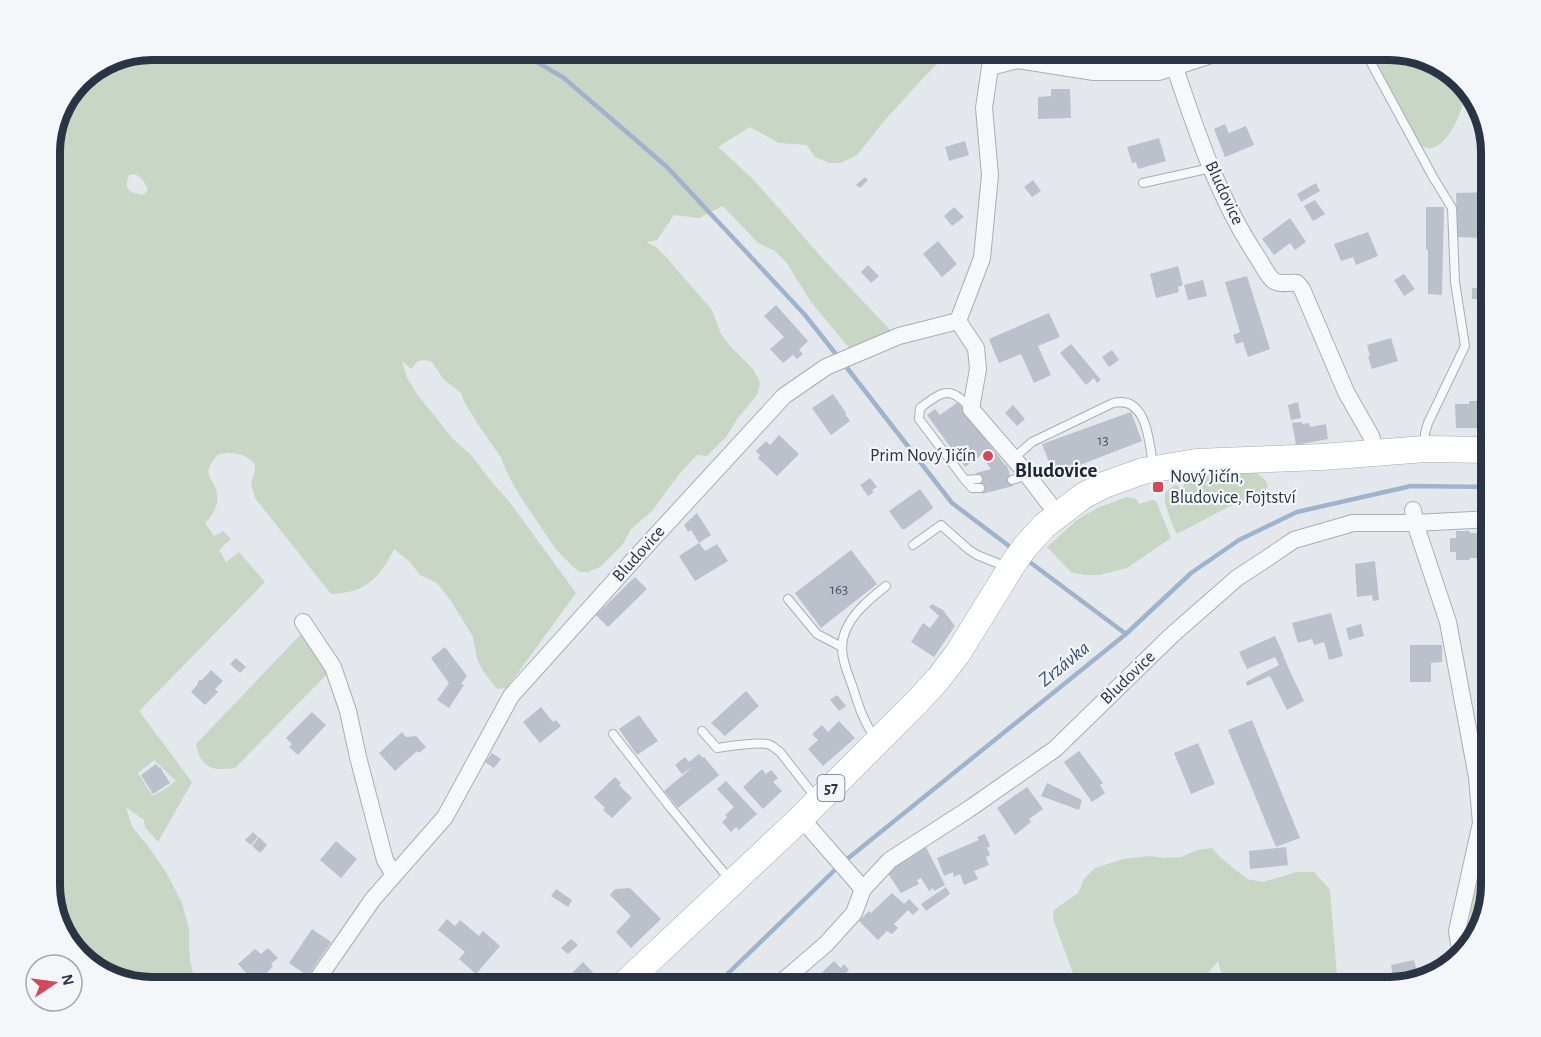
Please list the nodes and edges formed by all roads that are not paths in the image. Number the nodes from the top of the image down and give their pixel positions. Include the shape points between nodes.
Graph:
1 (1198, 60) edge
2 (1369, 60) edge
3 (1175, 68) junction
4 (1211, 168) junction
5 (1143, 183) dead end
6 (958, 321) junction
7 (971, 409) junction
8 (1425, 450) junction
9 (1481, 450) edge
10 (1376, 453) junction
11 (1154, 468) junction
12 (1016, 470) junction
13 (979, 483) dead end
14 (1058, 515) junction
15 (1414, 517) junction
16 (1481, 519) edge
17 (914, 545) dead end
18 (1016, 560) junction
19 (886, 586) dead end
20 (788, 599) dead end
21 (303, 622) dead end
22 (842, 647) junction
23 (702, 731) dead end
24 (613, 734) dead end
25 (878, 741) junction
26 (809, 809) junction
27 (1481, 823) edge
28 (1481, 823) edge
29 (394, 875) junction
30 (733, 882) junction
31 (859, 884) junction
32 (1459, 944) edge
33 (319, 977) edge
34 (632, 977) edge
35 (788, 977) edge

1 - 3 street
2 - 8 lane via 1452,208 1455,282 1465,346 1428,423
3 - 4 street, Bludovice
3 - 6 street via 1159,72 1094,72 1018,60 990,68 984,108 990,176 982,258
4 - 5 lane
4 - 10 street, Bludovice via 1244,236 1272,278 1280,284 1297,283 1302,289
6 - 7 street via 976,348 978,369
6 - 29 street, Bludovice via 899,336 826,367 784,396 511,696 445,817
7 - 12 street
7 - 13 lane via 952,393 939,394 920,408 919,418 965,480
8 - 9 main road, 57
8 - 10 main road, 57
10 - 11 main road, 57 via 1220,460
11 - 12 lane via 1140,412 1124,402 1113,403 1032,441
11 - 14 main road, 57 via 1104,485
12 - 14 street
14 - 18 main road, 57 via 1037,532
15 - 16 street, Bludovice
15 - 28 street via 1448,622 1477,777
15 - 31 street, Bludovice via 1353,523 1294,540 1237,578 1055,749
17 - 18 lane via 941,525 976,555
18 - 25 main road, 57 via 950,665
19 - 22 lane via 864,603 844,635
20 - 22 lane via 817,634
21 - 29 street via 333,667 348,711 385,860
22 - 25 lane via 860,710
23 - 26 lane via 717,748 773,746 780,752
24 - 30 lane
25 - 26 main road, 57
26 - 30 main road, 57
26 - 31 street via 828,849
27 - 32 street via 1457,931
29 - 33 street, Bludovice
30 - 34 main road, 57
31 - 35 street, Bludovice via 854,913

